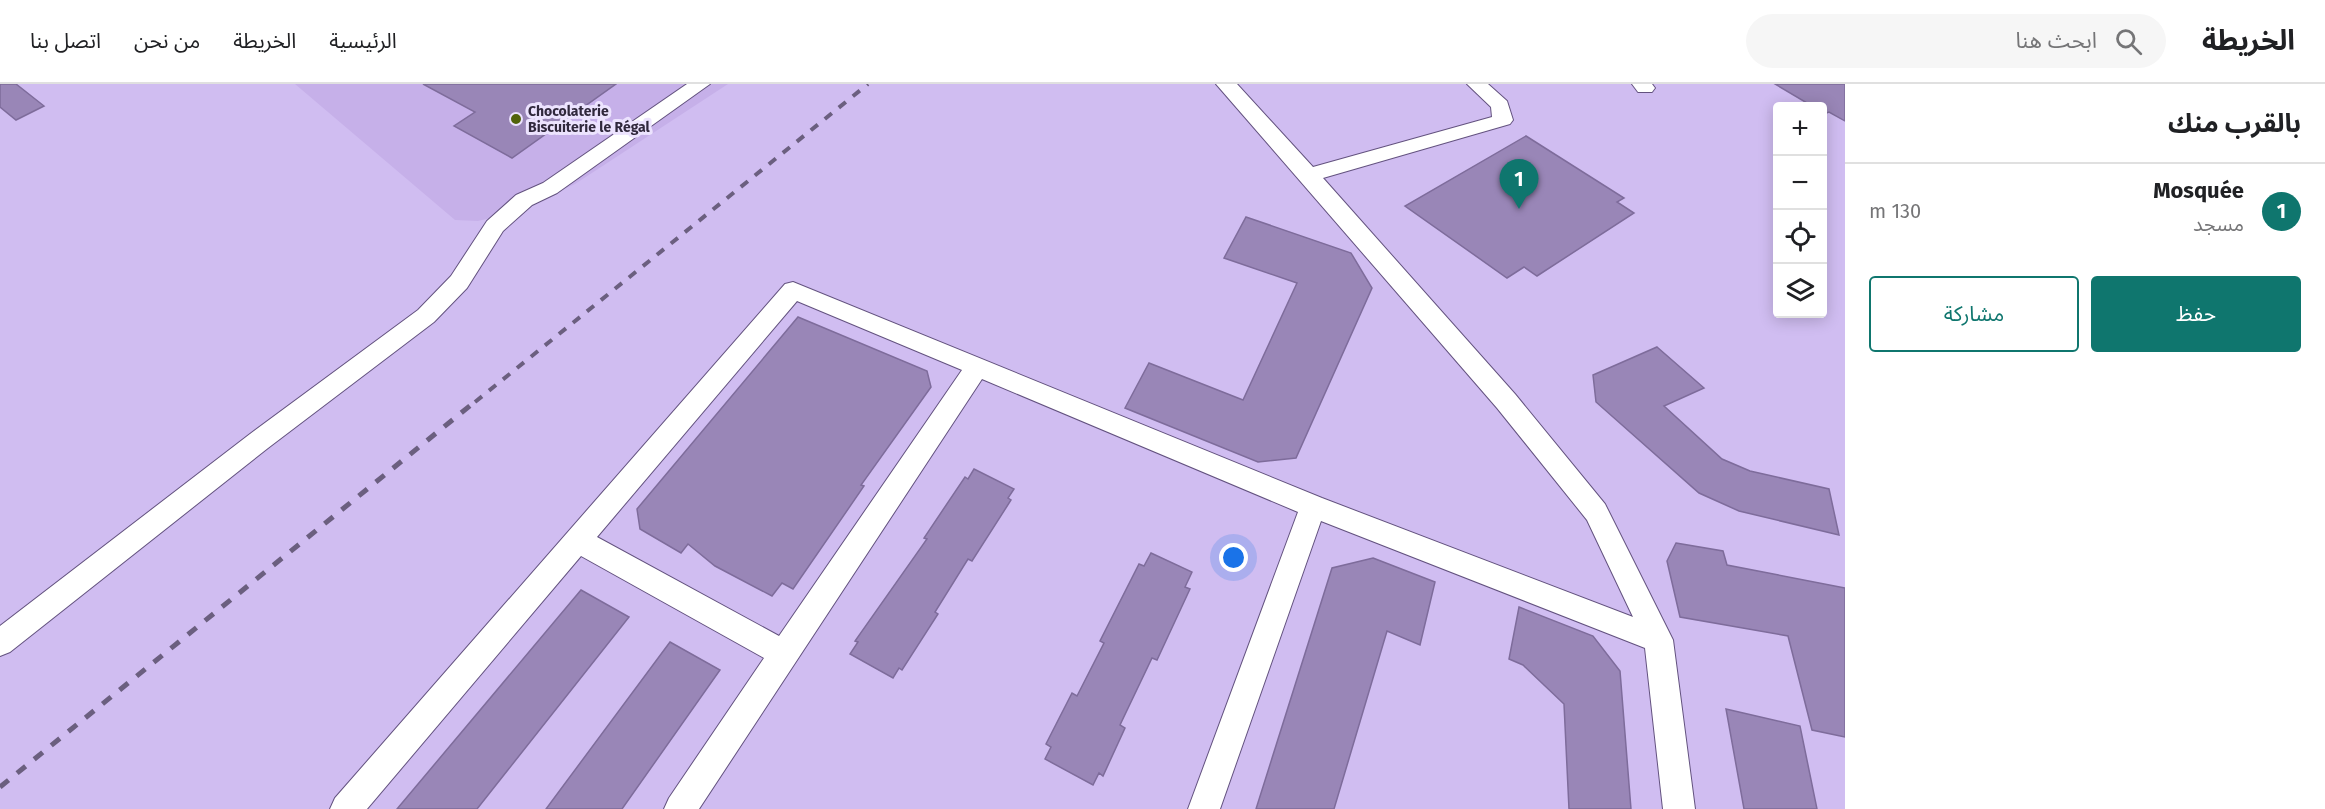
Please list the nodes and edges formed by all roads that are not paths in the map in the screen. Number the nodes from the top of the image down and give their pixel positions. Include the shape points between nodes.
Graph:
1 (700, 84) edge
2 (1226, 84) edge
3 (1477, 84) edge
4 (1309, 175) junction
5 (977, 367) junction
6 (1313, 506) junction
7 (578, 541) junction
8 (1659, 640) junction
9 (0, 643) edge
10 (784, 654) junction
11 (346, 809) edge
12 (680, 809) edge
13 (1204, 809) edge
14 (1679, 809) edge

1 - 9 street via 550,188 524,200 495,226 459,282 426,316
2 - 4 street
3 - 4 street via 1500,105 1503,120
4 - 8 street via 1506,401 1596,512
5 - 6 street
5 - 7 street via 793,290
5 - 10 street
6 - 8 street
6 - 13 street
7 - 10 street
7 - 11 street
8 - 14 street
10 - 12 street

